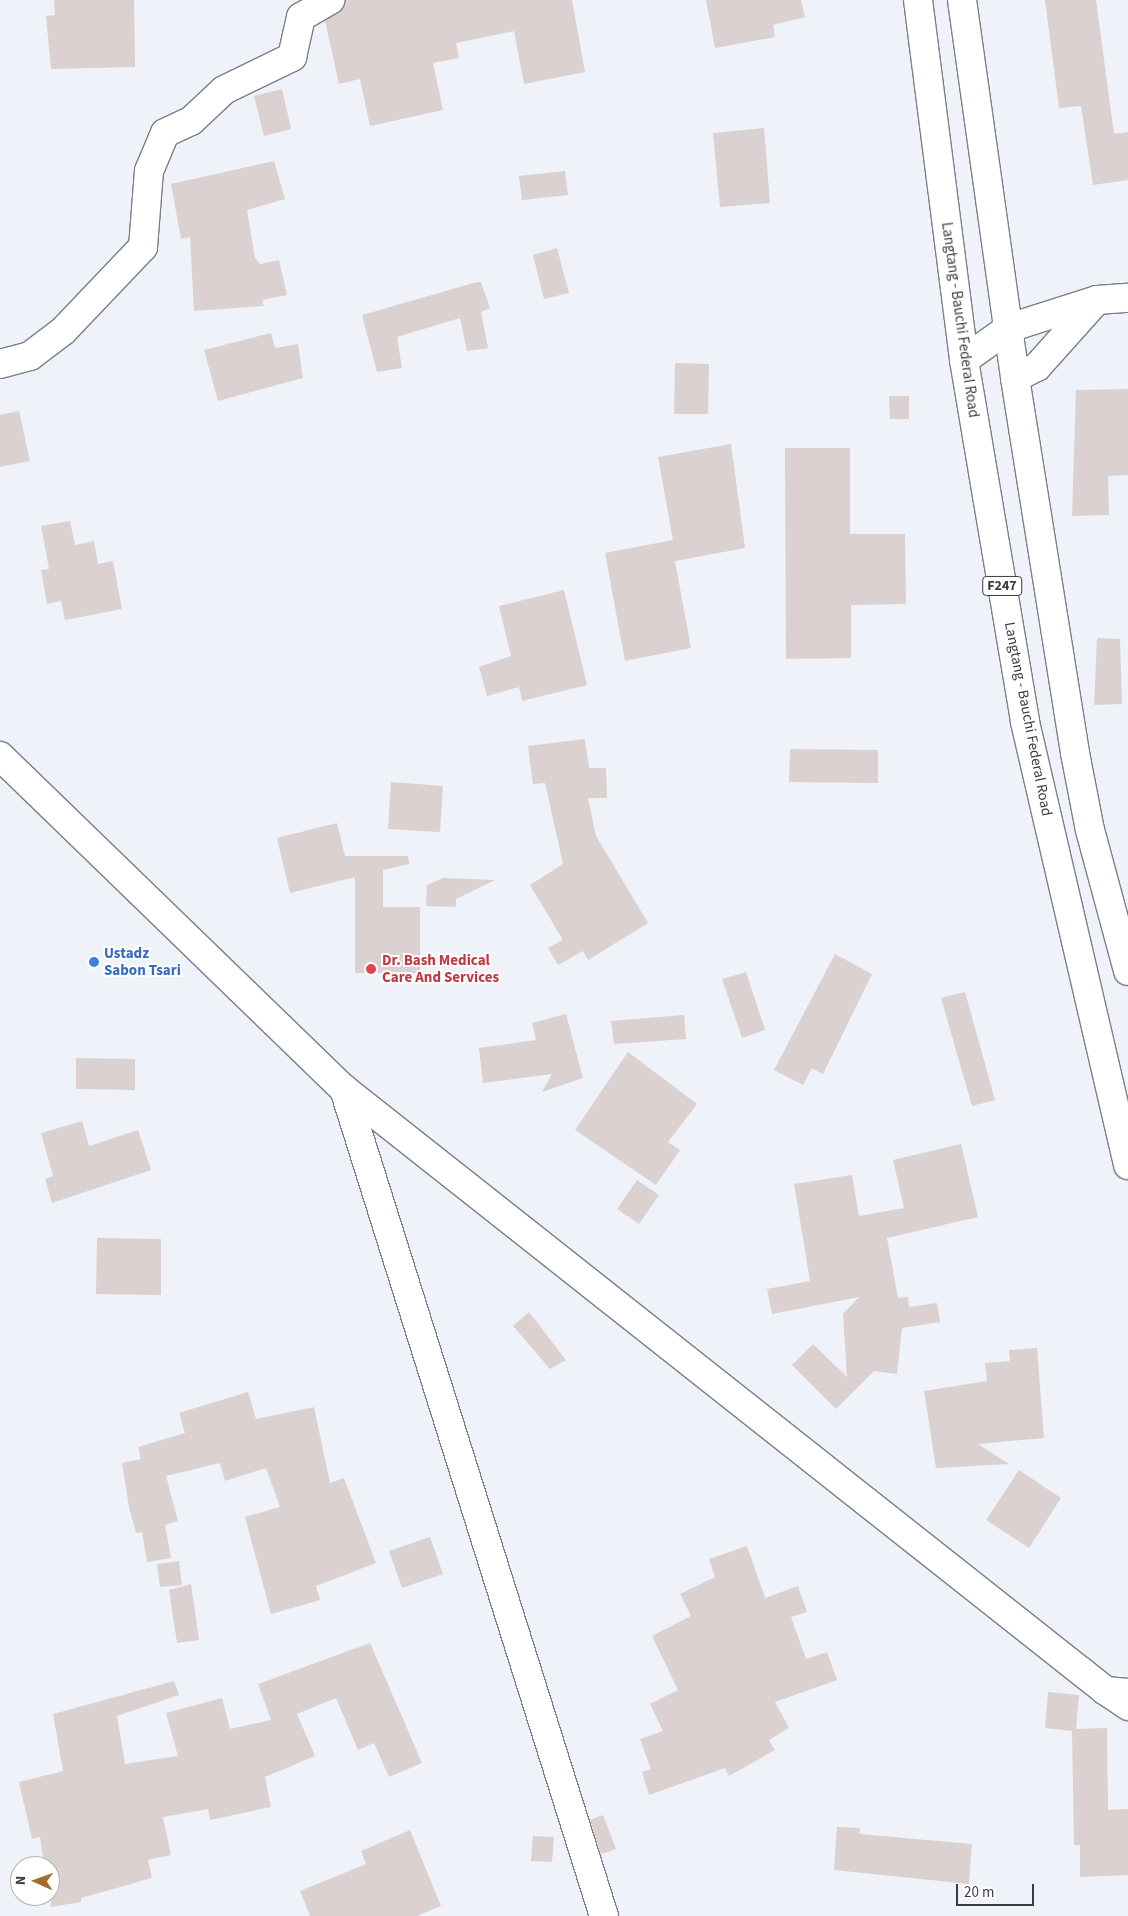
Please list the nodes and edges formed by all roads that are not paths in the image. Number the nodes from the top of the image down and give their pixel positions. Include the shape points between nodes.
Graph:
1 (330, 0) edge
2 (918, 0) edge
3 (962, 0) edge
4 (1128, 298) edge
5 (1097, 300) junction
6 (1009, 328) junction
7 (964, 360) junction
8 (0, 364) edge
9 (1015, 378) junction
10 (0, 756) edge
11 (1128, 971) edge
12 (344, 1090) junction
13 (1128, 1165) edge
14 (1121, 1697) edge
15 (604, 1916) edge

1 - 8 street via 301,17 292,57 224,90 191,121 165,133 149,171 143,247 63,331 30,356
2 - 7 street, Langtang - Bauchi Federal Road / F247
3 - 6 street
4 - 5 street
5 - 6 street
5 - 9 street via 1038,367
6 - 7 street
6 - 9 street
7 - 13 street, Langtang - Bauchi Federal Road / F247 via 1026,722
9 - 11 street via 1075,753 1090,830
10 - 12 street
12 - 14 street
12 - 15 street

